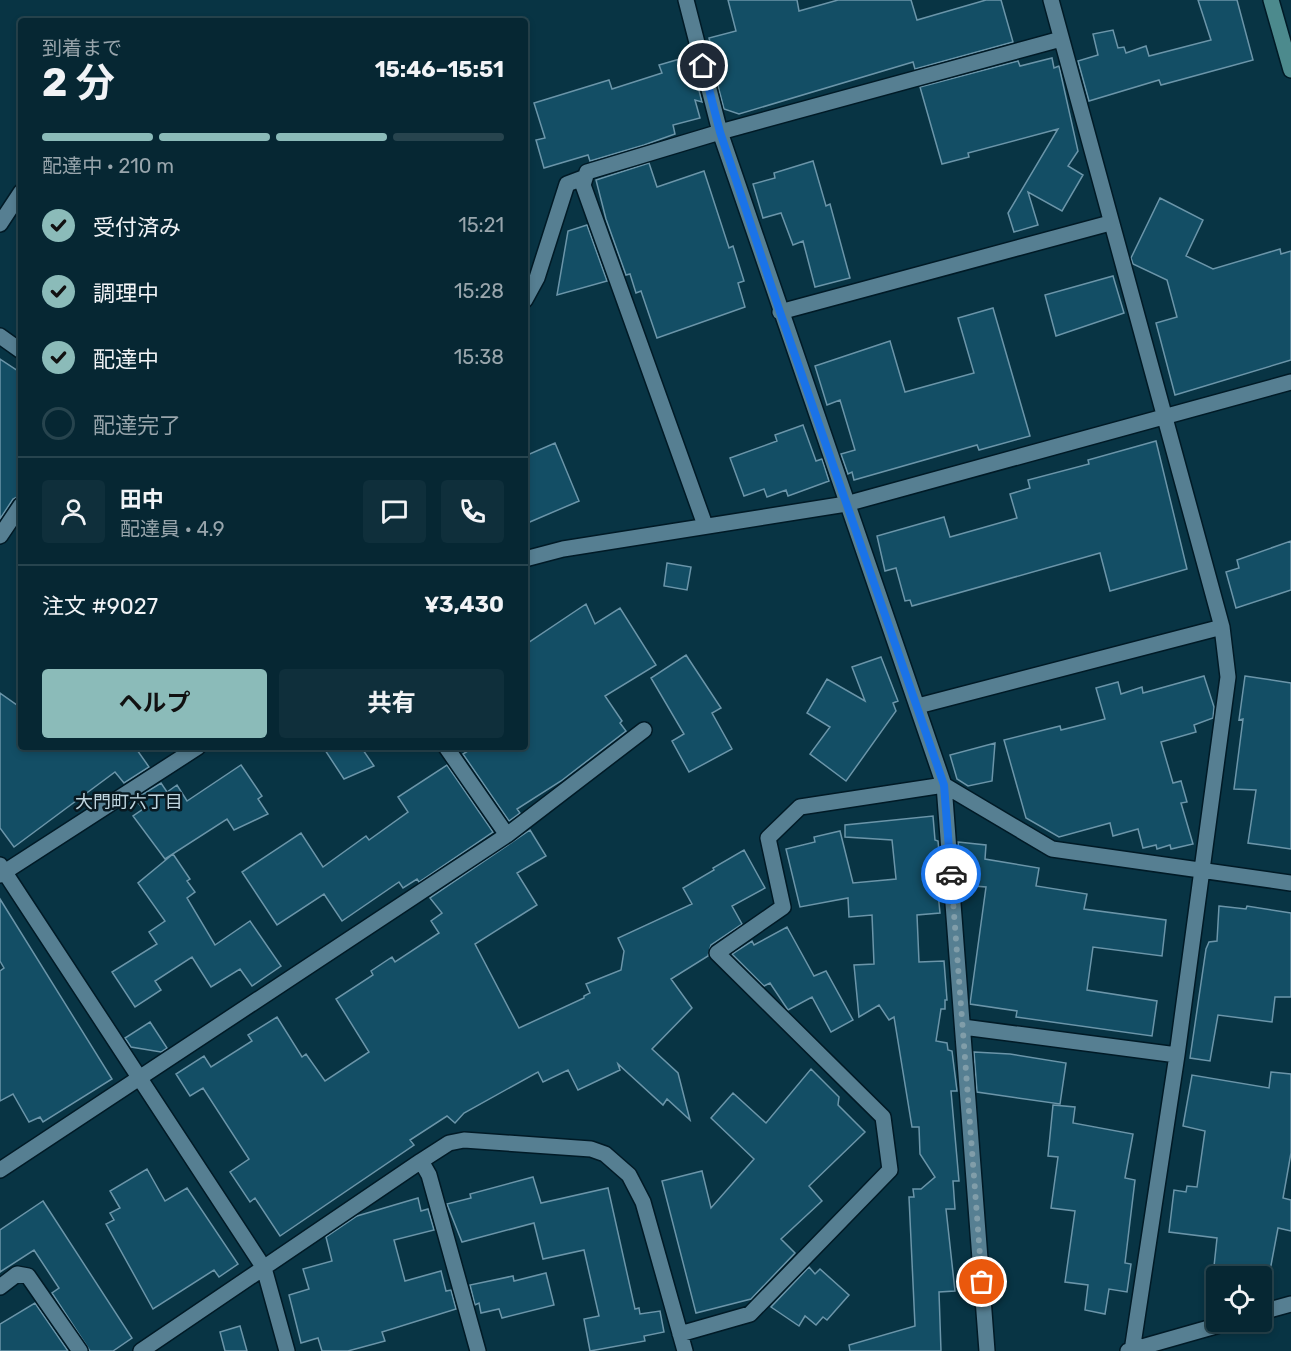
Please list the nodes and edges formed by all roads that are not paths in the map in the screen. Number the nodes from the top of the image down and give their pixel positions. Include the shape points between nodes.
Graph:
1 (686, 0) edge
2 (1051, 0) edge
3 (1272, 0) edge
4 (1061, 39) junction
5 (1291, 70) edge
6 (720, 132) junction
7 (583, 178) junction
8 (18, 197) edge
9 (1110, 223) junction
10 (0, 224) edge
11 (528, 294) edge
12 (780, 312) junction
13 (0, 336) edge
14 (18, 349) edge
15 (1291, 382) edge
16 (1165, 416) junction
17 (846, 504) junction
18 (18, 509) edge
19 (705, 525) junction
20 (0, 536) edge
21 (528, 558) edge
22 (1222, 627) junction
23 (918, 706) junction
24 (644, 730) dead end
25 (193, 750) edge
26 (449, 750) edge
27 (944, 785) junction
28 (507, 835) junction
29 (2, 870) edge
30 (1202, 871) junction
31 (1291, 883) edge
32 (963, 1027) junction
33 (1177, 1055) junction
34 (140, 1077) junction
35 (421, 1161) junction
36 (0, 1170) edge
37 (264, 1268) junction
38 (0, 1287) edge
39 (1291, 1304) edge
40 (1272, 1309) edge
41 (1206, 1329) edge
42 (680, 1334) junction
43 (80, 1351) edge
44 (141, 1351) edge
45 (287, 1351) edge
46 (478, 1351) edge
47 (685, 1351) edge
48 (987, 1351) edge
49 (1130, 1351) edge

1 - 6 street
2 - 4 street
3 - 5 street
4 - 6 street
4 - 9 street
6 - 7 street via 587,172
6 - 12 street
7 - 11 street via 567,184
7 - 19 street
8 - 10 street
9 - 12 street
9 - 16 street
12 - 17 street
13 - 14 street
15 - 16 street
16 - 17 street
16 - 22 street
17 - 19 street
17 - 23 street
18 - 20 street
19 - 21 street
22 - 23 street
22 - 30 street via 1228,677
23 - 27 street
24 - 28 street
25 - 29 street
26 - 28 street
27 - 30 street via 1052,849
27 - 32 street
27 - 42 street via 800,807 768,838 783,907 717,953 883,1117 890,1170 750,1314
28 - 34 street
29 - 34 street
30 - 31 street
30 - 33 street
32 - 33 street
32 - 48 street
33 - 49 street
34 - 36 street
34 - 37 street
35 - 37 street
35 - 42 street via 449,1143 464,1140 591,1149 605,1154 629,1175 643,1202
35 - 46 street via 429,1175
37 - 44 street
37 - 45 street
38 - 43 street via 17,1274 28,1276
39 - 40 street
41 - 49 street
42 - 47 street

